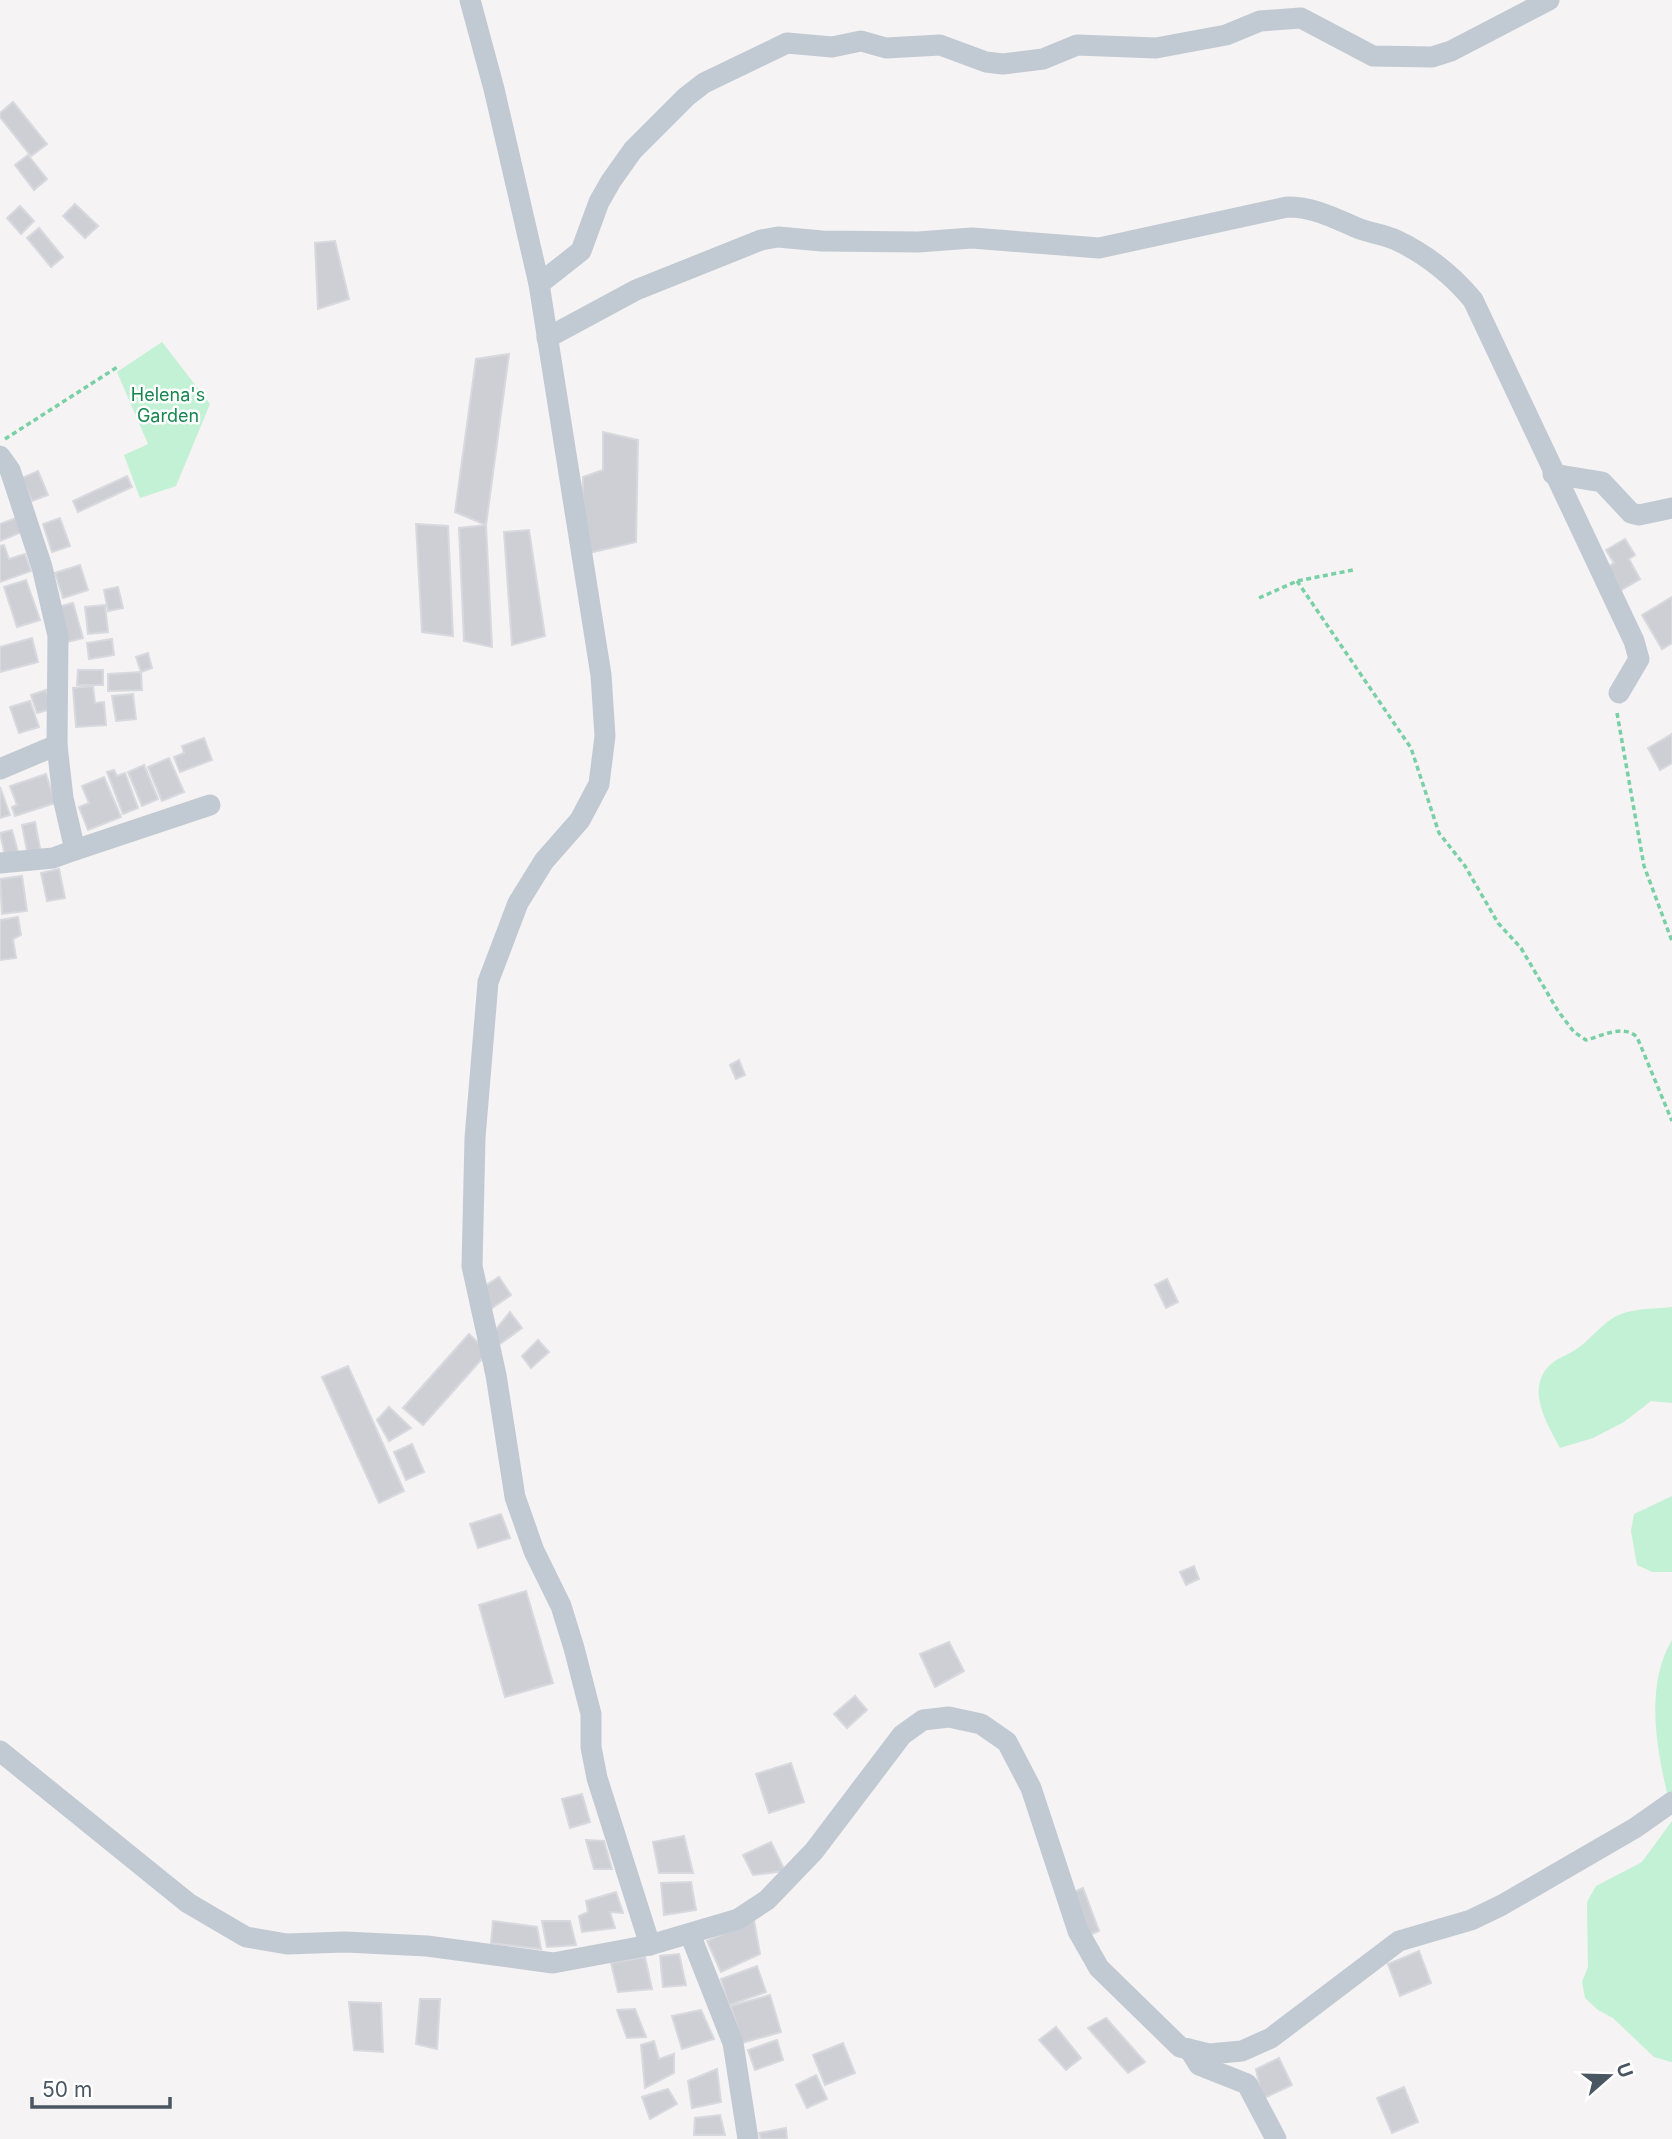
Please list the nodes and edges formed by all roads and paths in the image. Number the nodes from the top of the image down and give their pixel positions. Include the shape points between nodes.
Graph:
1 (470, 0) edge
2 (1549, 0) edge
3 (1302, 9) edge
4 (539, 284) junction
5 (547, 338) junction
6 (119, 366) dead end
7 (0, 442) edge
8 (0, 456) edge
9 (1553, 474) junction
10 (1672, 508) edge
11 (1353, 570) dead end
12 (1297, 581) junction
13 (1259, 598) dead end
14 (1619, 693) joint
15 (57, 745) junction
16 (0, 769) edge
17 (210, 805) dead end
18 (75, 850) junction
19 (0, 863) edge
20 (1672, 941) edge
21 (1672, 1101) edge
22 (1666, 1103) junction
23 (1672, 1121) edge
24 (0, 1751) edge
25 (1672, 1802) edge
26 (690, 1934) junction
27 (650, 1945) junction
28 (1189, 2049) junction
29 (748, 2139) edge
30 (1276, 2139) edge

1 - 4 street
2 - 3 street via 1432,57 1373,56
3 - 4 street via 1226,35 1156,48 1077,45 1043,59 1003,64 940,45 886,48 861,41 832,47 787,43 704,82 686,97 633,150 611,181 581,251
4 - 5 street
5 - 9 street via 636,290 778,237 918,242 972,238 1099,248 1287,207 1306,207 1395,239 1446,271 1462,288 1473,300
5 - 27 street via 601,675 606,736 599,784 580,820 544,862 518,903 488,982 475,1138 472,1266 496,1375 515,1497 574,1648 591,1714 597,1778
6 - 7 path
8 - 15 street via 10,470 42,567 58,636
9 - 10 street via 1602,482 1631,513
9 - 14 street via 1634,641 1639,659
11 - 12 path
12 - 13 path
12 - 22 path via 1399,728 1411,748 1439,833 1465,866 1498,923 1521,948 1559,1011 1586,1040 1632,1032
14 - 20 path via 1615,707 1644,866
15 - 16 street
15 - 18 street
17 - 18 street
18 - 19 street via 53,858
21 - 22 path
22 - 23 path
24 - 27 street via 188,1903 246,1937 287,1944 427,1946 553,1963
25 - 28 street via 1502,1905 1471,1920 1399,1941 1271,2038 1242,2051 1209,2054
26 - 27 street
26 - 28 street via 738,1919 768,1900 814,1850 902,1735 923,1720 949,1717 981,1724 1007,1742 1031,1788 1078,1931 1099,1968 1139,2011 1180,2047
26 - 29 street via 733,2043
28 - 30 street via 1199,2065 1247,2084

